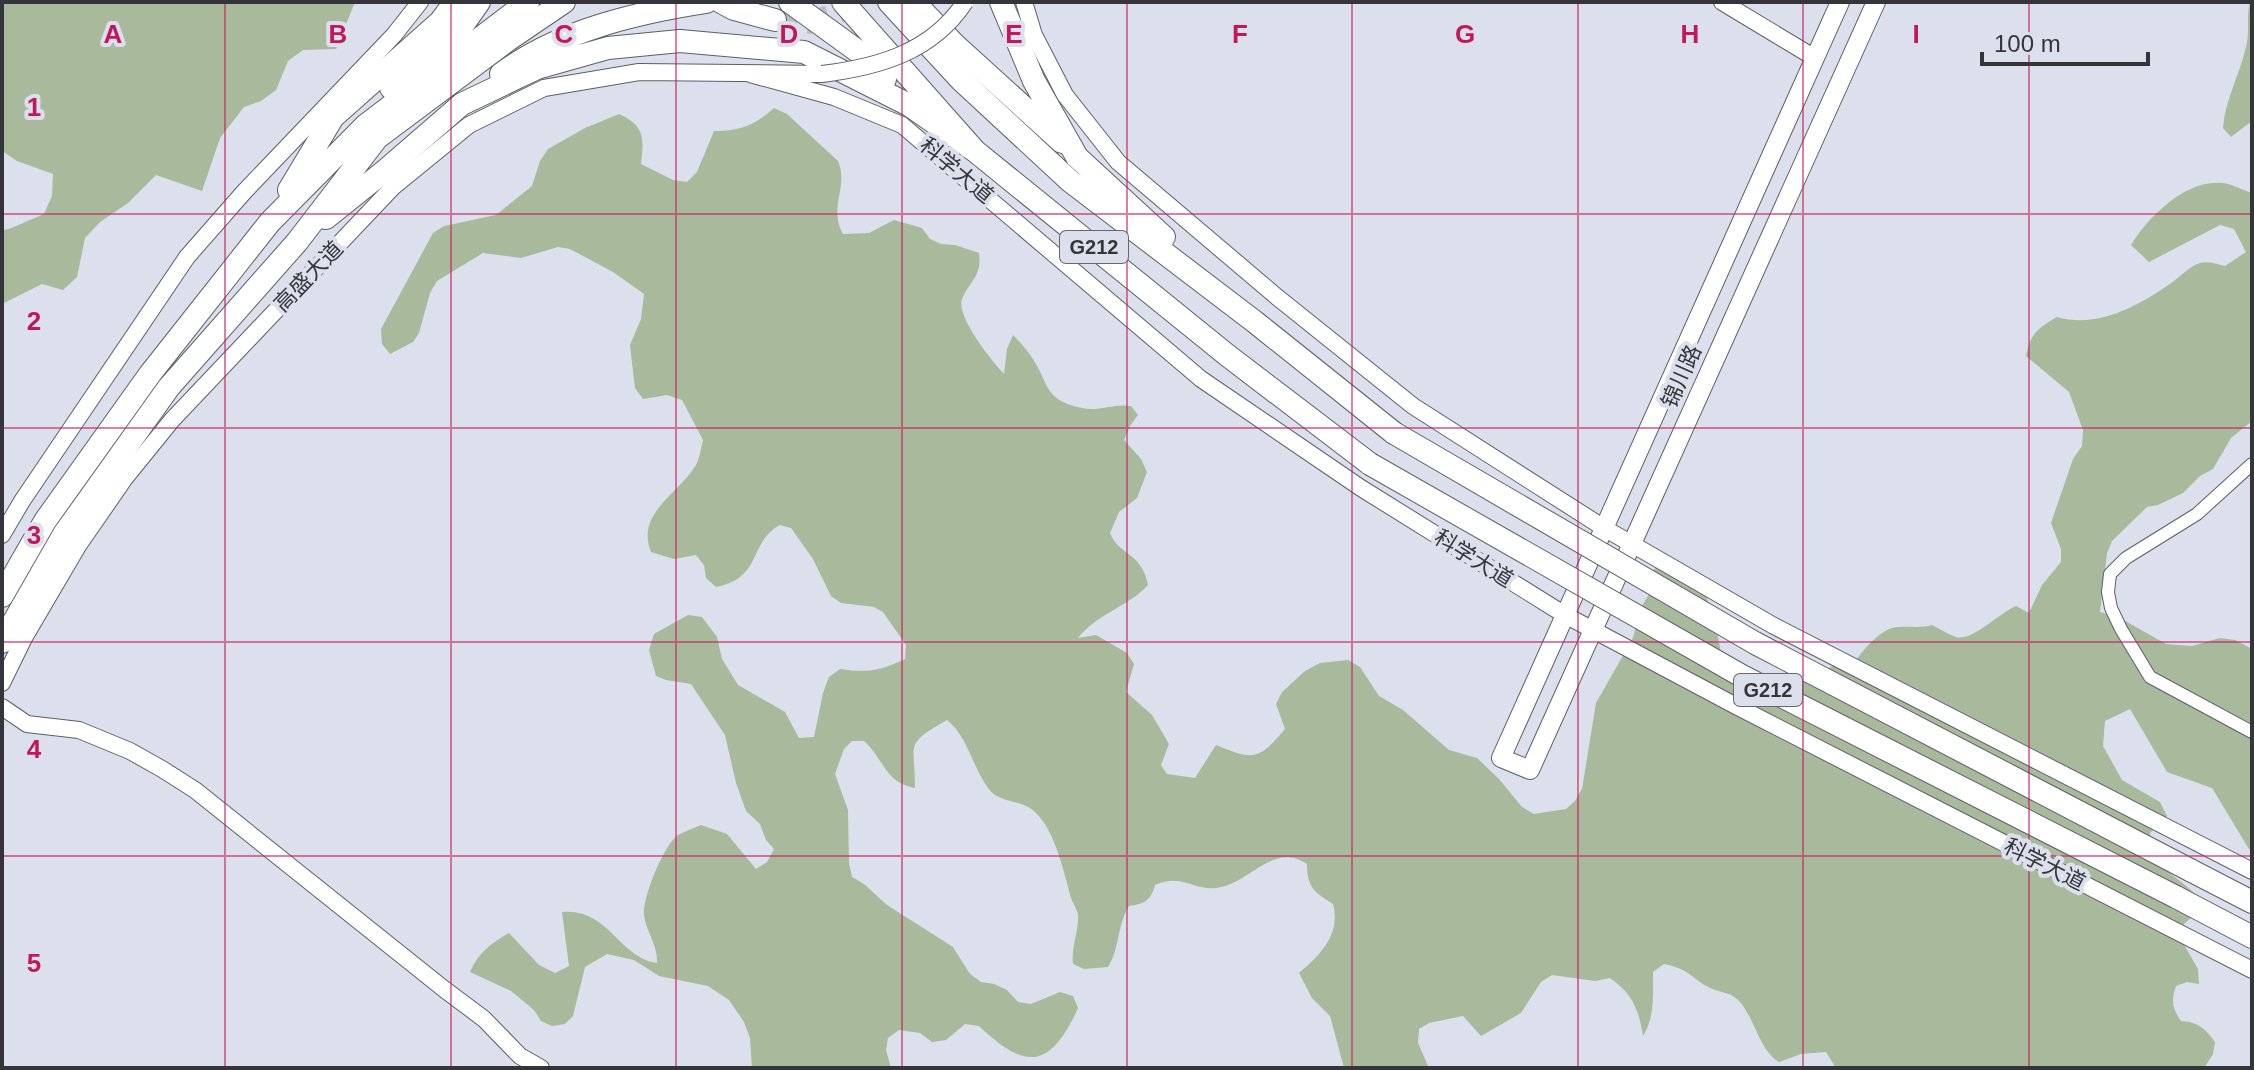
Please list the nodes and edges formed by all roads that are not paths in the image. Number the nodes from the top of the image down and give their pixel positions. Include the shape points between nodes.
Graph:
1 (420, 2) edge
2 (455, 2) edge
3 (479, 2) edge
4 (528, 2) edge
5 (564, 2) edge
6 (721, 2) edge
7 (790, 2) edge
8 (843, 2) edge
9 (889, 2) edge
10 (914, 2) edge
11 (965, 2) edge
12 (1001, 2) edge
13 (1024, 2) edge
14 (1722, 2) edge
15 (1840, 2) edge
16 (1876, 2) edge
17 (695, 4) edge
18 (775, 20) tunnel mouth
19 (502, 32) junction
20 (1815, 58) junction
21 (750, 74) junction
22 (462, 104) junction
23 (909, 105) junction
24 (975, 151) junction
25 (1077, 157) junction
26 (270, 222) junction
27 (297, 242) junction
28 (1255, 322) junction
29 (2252, 464) edge
30 (1604, 528) junction
31 (2, 535) edge
32 (1632, 544) junction
33 (2, 596) edge
34 (1565, 615) junction
35 (1593, 630) junction
36 (2, 642) edge
37 (2, 683) edge
38 (2, 707) edge
39 (2252, 732) edge
40 (2252, 871) edge
41 (2252, 902) edge
42 (2252, 937) edge
43 (2252, 970) edge
44 (541, 1068) edge

1 - 31 main road via 187,257
2 - 26 highway via 440,22 333,117
3 - 26 highway via 465,22 346,126
4 - 19 highway, 高盛大道
5 - 19 highway, 高盛大道
6 - 18 highway
7 - 23 highway via 859,52
8 - 24 highway, 科学大道 / G212
9 - 28 highway, G212 via 962,81 1070,181
10 - 25 highway
11 - 21 main road, bridge via 951,22 911,51 863,69
12 - 25 highway via 1034,81
13 - 30 main road via 1034,35 1065,95 1118,162 1413,406
14 - 20 main road
15 - 20 main road, 锦川路
16 - 32 main road, 锦川路
17 - 22 highway via 593,27 524,57
19 - 26 highway, 高盛大道 via 366,125
19 - 27 highway, 高盛大道 via 377,138
20 - 30 main road, 锦川路
21 - 34 main road, 科学大道 via 834,97 902,125 1201,379 1361,488
21 - 37 main road, 高盛大道 via 639,72 544,88 469,125 393,187 172,420 78,546
22 - 23 highway via 537,68 608,48 680,41 804,52
22 - 27 highway
23 - 24 highway
24 - 42 highway, 科学大道 / G212, bridge via 1370,464 1742,676
25 - 28 highway
26 - 33 highway, 高盛大道 via 150,374 45,521
27 - 36 highway, 高盛大道 via 169,387 64,534
28 - 41 highway, G212, bridge via 1394,433 1755,643
29 - 39 street via 2197,514 2126,558 2110,574 2108,592 2121,629 2150,677
30 - 32 main road
30 - 34 main road, 锦川路
32 - 35 main road, 锦川路
32 - 40 main road via 1774,626
34 - 35 main road, 科学大道
34 - 35 main road, 锦川路 via 1501,758 1530,770
35 - 43 main road, 科学大道
38 - 44 main road via 27,724 79,730 130,751 195,790

